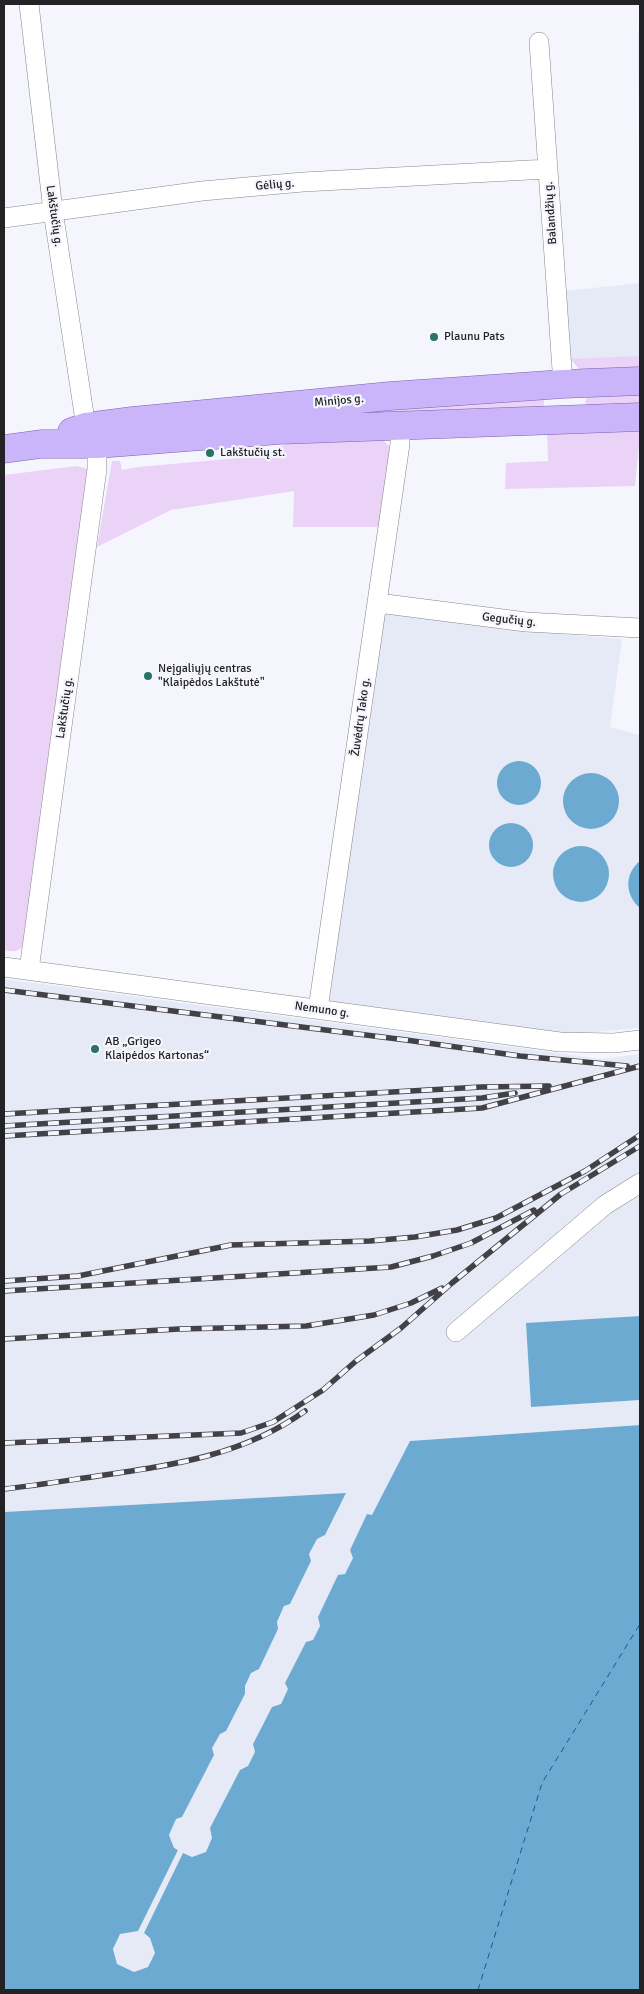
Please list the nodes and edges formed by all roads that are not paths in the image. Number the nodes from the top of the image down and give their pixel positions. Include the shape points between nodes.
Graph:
1 (29, 4) edge
2 (539, 42) dead end
3 (548, 170) junction
4 (53, 211) junction
5 (4, 218) edge
6 (640, 381) edge
7 (563, 384) junction
8 (640, 418) edge
9 (564, 420) junction
10 (400, 424) junction
11 (92, 436) junction
12 (4, 449) edge
13 (378, 603) junction
14 (640, 628) edge
15 (4, 967) edge
16 (29, 970) junction
17 (318, 1009) junction
18 (640, 1040) edge
19 (640, 1183) edge
20 (456, 1332) dead end

1 - 4 street, Lakštučių g.
2 - 3 street, Balandžių g.
3 - 4 street, Gėlių g. via 303,182 202,191
3 - 7 street, Balandžių g.
4 - 5 street, Gėlių g.
4 - 11 street, Lakštučių g.
6 - 7 main road, Minijos g.
7 - 9 main road
7 - 11 main road, Minijos g. via 133,420
8 - 9 main road, Minijos g.
9 - 10 main road, Minijos g.
10 - 11 main road, Minijos g.
10 - 13 street, Žuvėdrų Tako g.
11 - 12 main road, Minijos g.
11 - 16 street, Lakštučių g. via 96,479
13 - 14 street, Gegučių g. via 526,622
13 - 17 street, Žuvėdrų Tako g.
15 - 16 street, Nemuno g.
16 - 17 street, Nemuno g.
17 - 18 street, Nemuno g. via 560,1042
19 - 20 street via 605,1205

